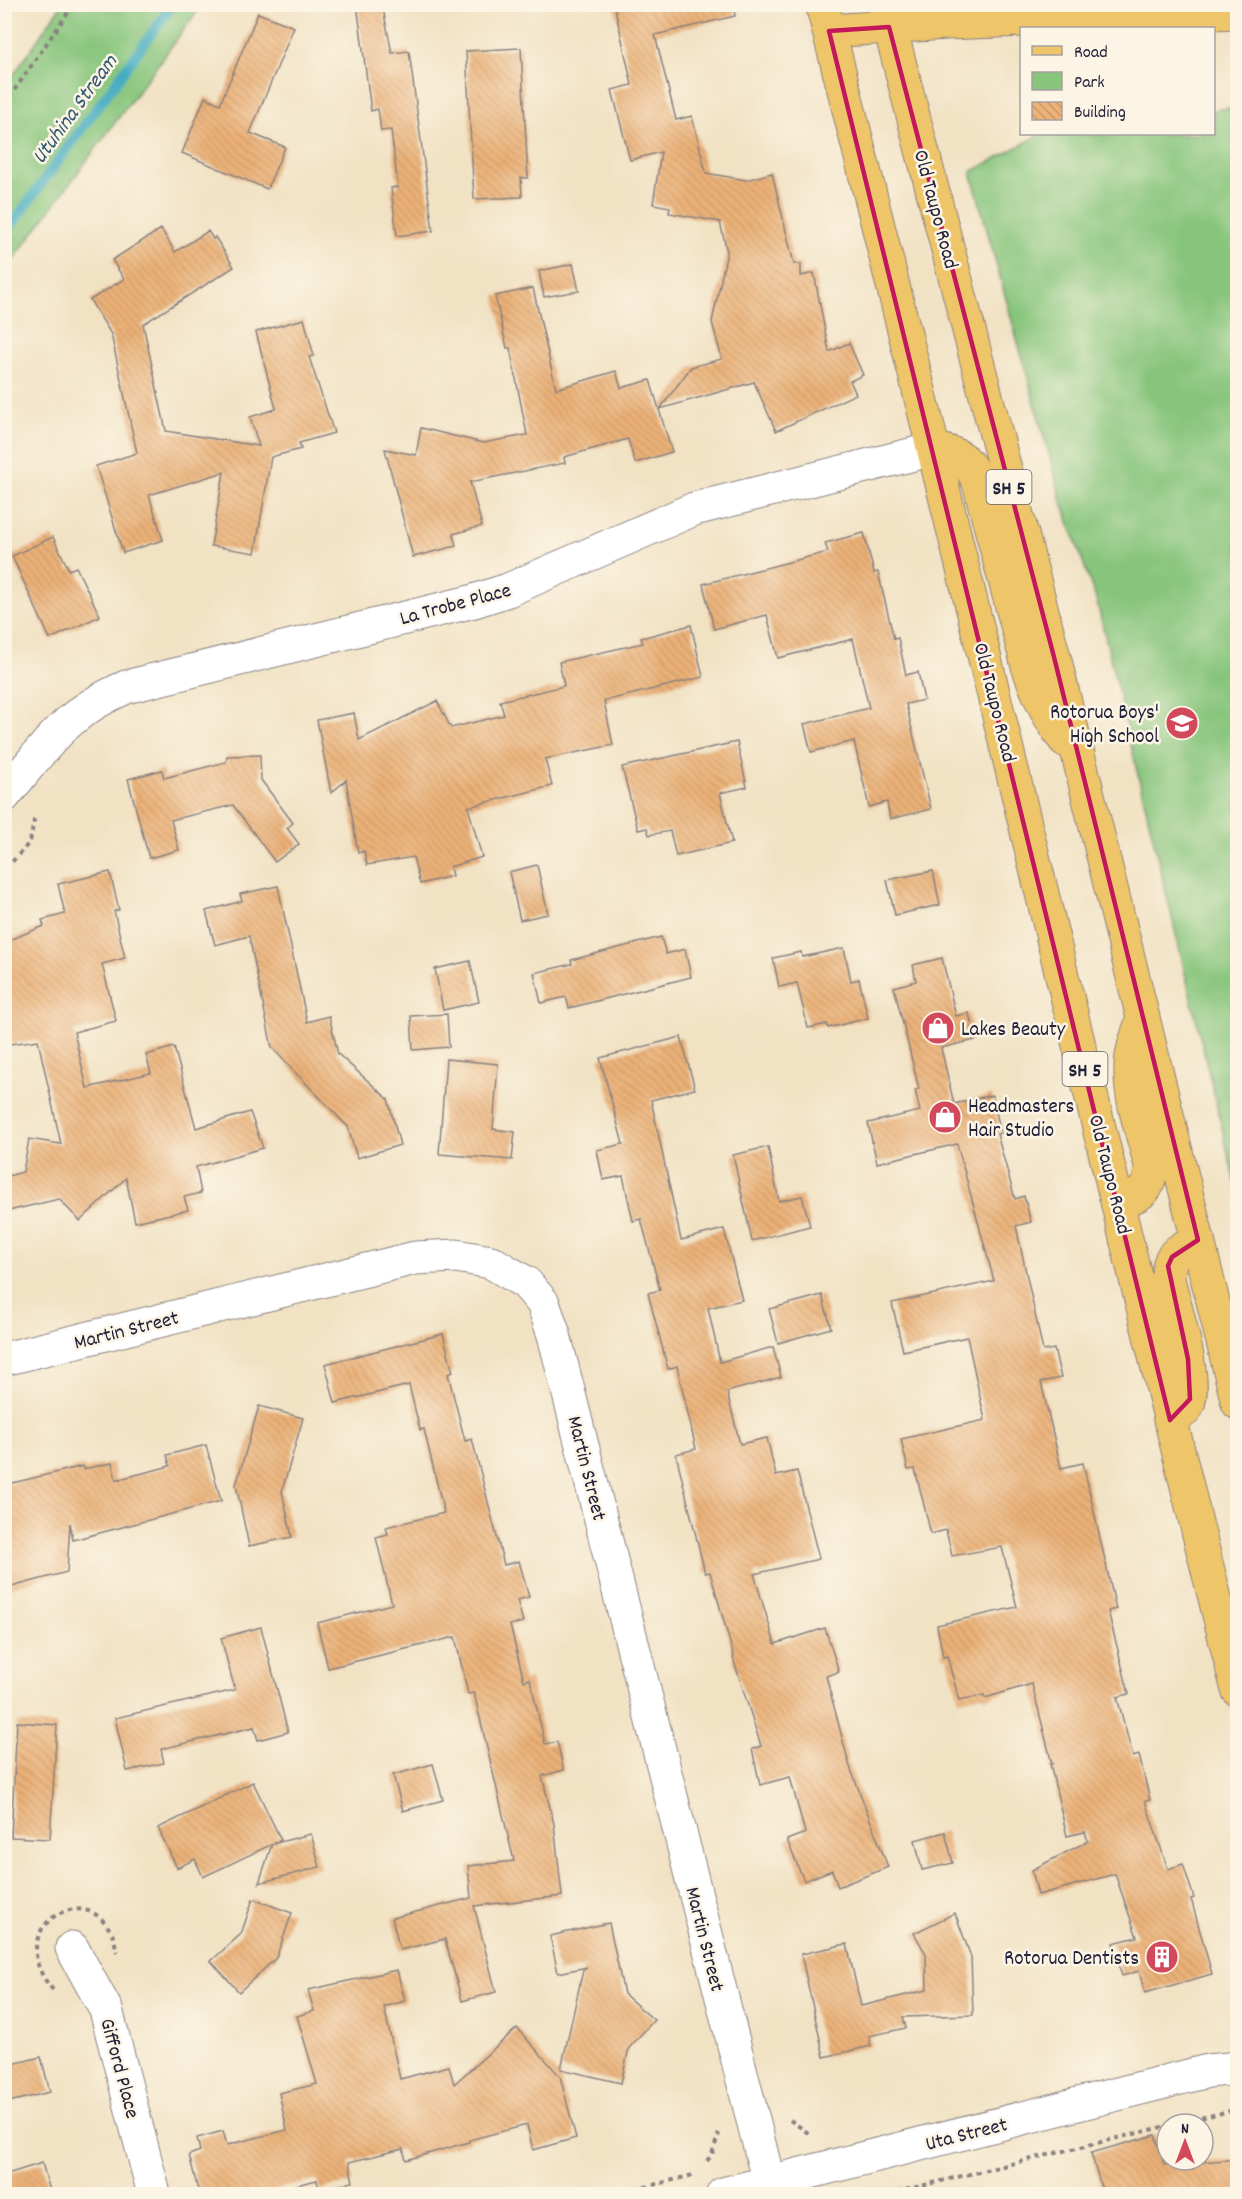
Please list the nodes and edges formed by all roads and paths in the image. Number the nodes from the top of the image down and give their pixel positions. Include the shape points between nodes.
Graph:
1 (74, 4) edge
2 (1238, 12) edge
3 (887, 16) edge
4 (826, 18) edge
5 (4, 105) edge
6 (934, 449) junction
7 (1080, 762) junction
8 (4, 796) edge
9 (1143, 1019) junction
10 (1118, 1202) junction
11 (1198, 1240) junction
12 (4, 1359) edge
13 (1238, 1404) edge
14 (1170, 1420) junction
15 (1238, 1690) edge
16 (72, 1948) dead end
17 (1238, 2057) edge
18 (1223, 2069) edge
19 (1238, 2109) edge
20 (1215, 2114) edge
21 (790, 2120) dead end
22 (1155, 2129) edge
23 (719, 2131) dead end
24 (814, 2136) dead end
25 (704, 2165) dead end
26 (697, 2173) dead end
27 (769, 2183) junction
28 (154, 2194) edge
29 (618, 2194) edge
30 (723, 2194) edge
31 (888, 2194) edge

1 - 5 path
2 - 3 main road
3 - 4 main road
3 - 7 main road, Old Taupo Road / SH 5
4 - 6 main road, Old Taupo Road / SH 5
6 - 7 main road, Old Taupo Road / SH 5 via 962,457 980,483 1031,676 1051,722
6 - 8 street, La Trobe Place via 694,509 526,583 474,601 126,687 71,720
6 - 10 main road, Old Taupo Road / SH 5
7 - 9 main road, Old Taupo Road / SH 5
9 - 10 main road via 1130,1070 1151,1164 1150,1177 1146,1189 1138,1196
9 - 11 main road, Old Taupo Road / SH 5
10 - 14 main road, Old Taupo Road / SH 5
11 - 13 main road, Old Taupo Road / SH 5
11 - 14 main road via 1181,1248 1168,1266 1191,1383 1185,1409
12 - 27 street, Martin Street via 415,1258 456,1256 491,1262 526,1283 543,1302 554,1335
14 - 15 main road, Old Taupo Road / SH 5
16 - 28 street, Gifford Place via 106,2010
17 - 18 street, Uta Street
18 - 27 street, Uta Street
19 - 20 path
21 - 24 path
22 - 31 path
23 - 25 path
26 - 29 path
27 - 30 street, Uta Street

